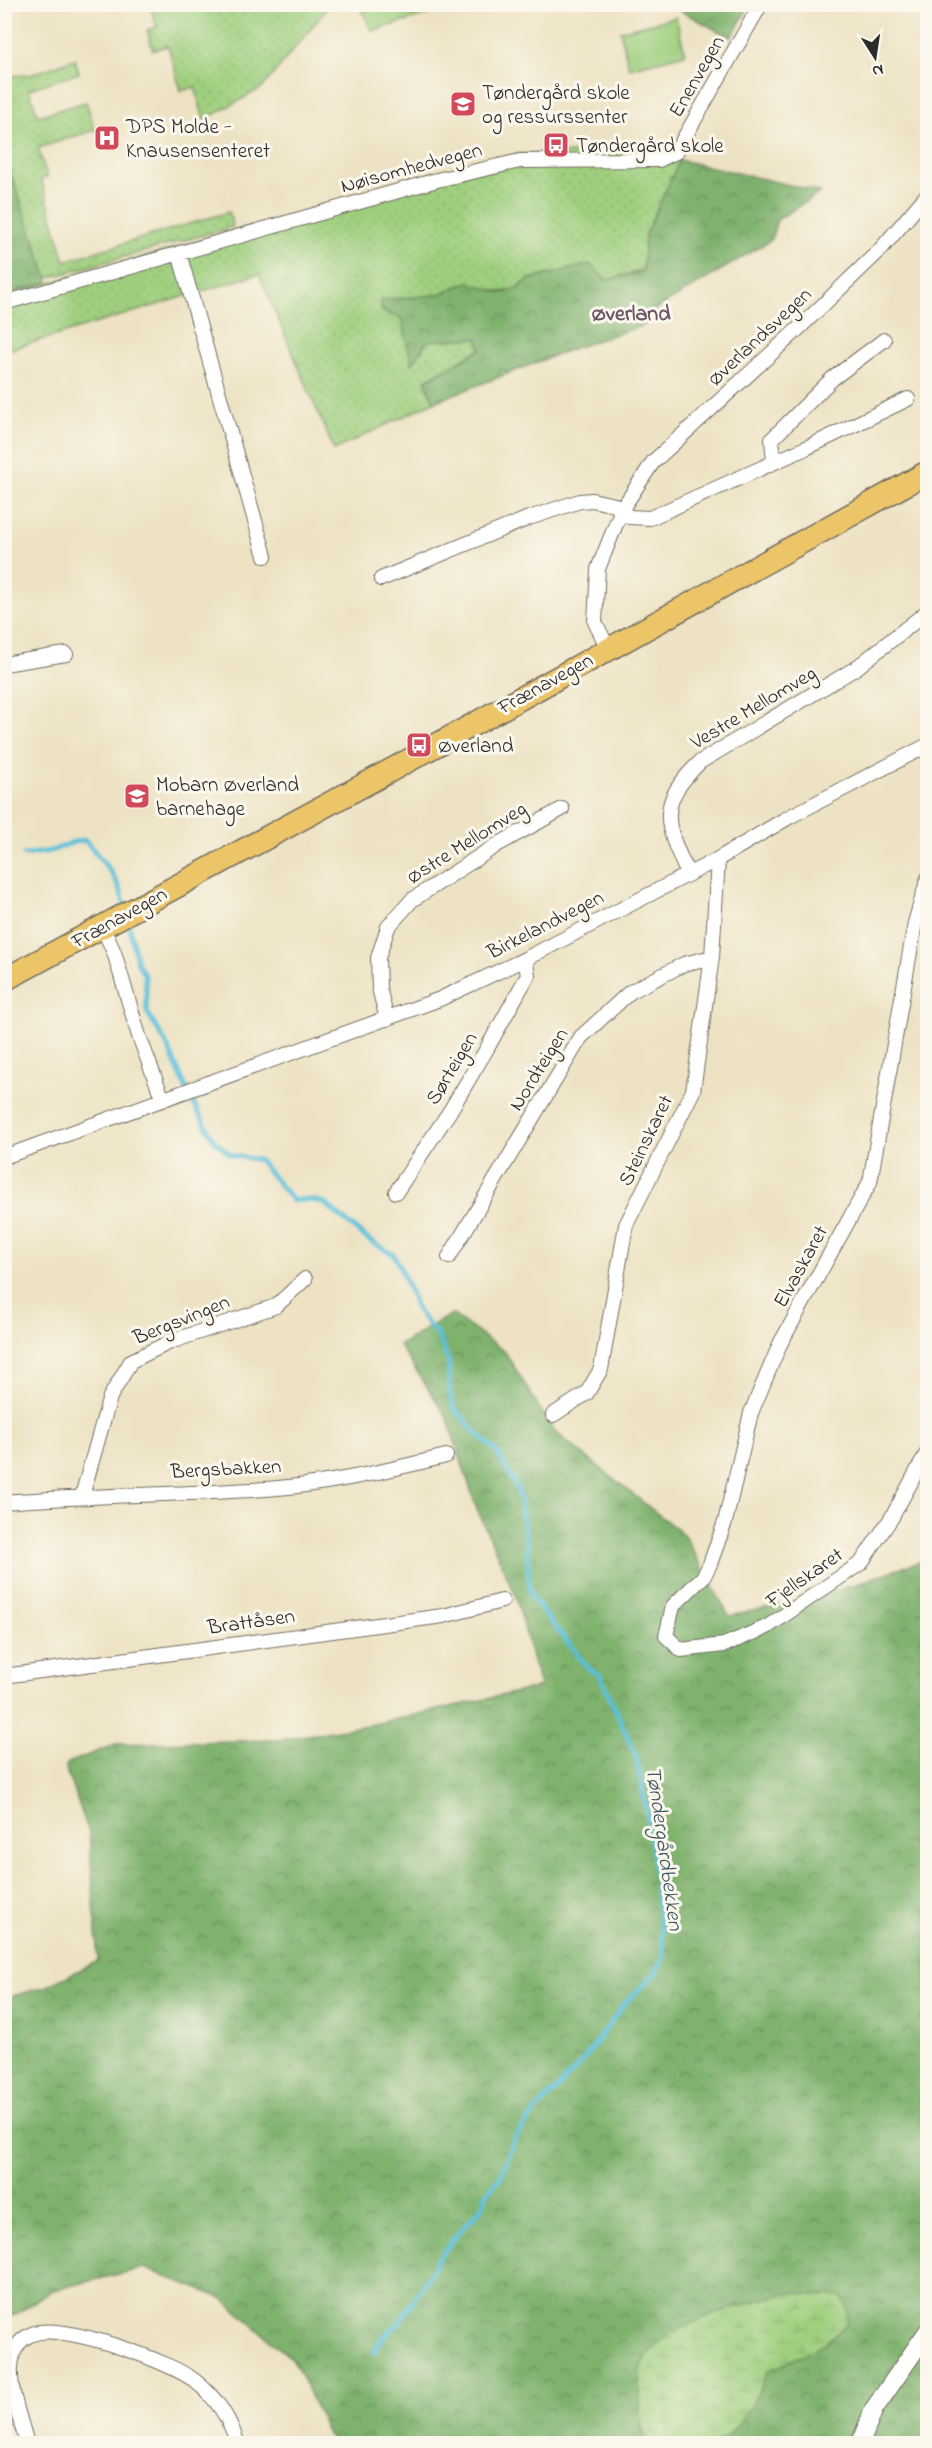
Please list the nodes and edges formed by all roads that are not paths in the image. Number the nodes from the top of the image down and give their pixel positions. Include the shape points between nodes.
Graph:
1 (761, 4) edge
2 (659, 160) joint
3 (925, 202) edge
4 (179, 253) junction
5 (4, 303) edge
6 (884, 340) dead end
7 (908, 399) dead end
8 (774, 462) junction
9 (927, 472) edge
10 (622, 509) junction
11 (265, 556) dead end
12 (381, 579) dead end
13 (927, 611) edge
14 (608, 648) junction
15 (66, 654) dead end
16 (4, 664) edge
17 (927, 746) edge
18 (562, 808) dead end
19 (718, 859) junction
20 (688, 874) junction
21 (927, 878) edge
22 (921, 922) edge
23 (102, 926) junction
24 (712, 957) junction
25 (525, 959) junction
26 (4, 980) edge
27 (387, 1019) junction
28 (163, 1100) junction
29 (4, 1157) edge
30 (396, 1192) dead end
31 (449, 1257) dead end
32 (305, 1279) dead end
33 (554, 1415) dead end
34 (927, 1451) edge
35 (446, 1456) dead end
36 (82, 1496) junction
37 (4, 1502) edge
38 (502, 1601) dead end
39 (681, 1650) joint
40 (4, 1676) edge
41 (927, 2331) edge
42 (27, 2444) edge
43 (238, 2444) edge
44 (860, 2444) edge

1 - 2 street, Enenvegen via 676,152
2 - 4 street, Nøisomhedvegen via 520,161 437,180
3 - 10 street, Øverlandsvegen via 798,330 653,462
4 - 5 street, Nøisomhedvegen
4 - 11 street
6 - 8 street via 832,379 772,438
7 - 8 street
8 - 10 street via 650,518 629,518
9 - 14 main road, Frænavegen
10 - 12 street via 592,500 566,505
10 - 14 street, Øverlandsvegen via 598,569 595,622
13 - 20 street, Vestre Mellomveg via 856,668 700,762 684,778 671,796 668,814 670,833
14 - 23 main road, Frænavegen
15 - 16 street
17 - 19 street, Birkelandvegen
18 - 27 street, Østre Mellomveg via 412,900 388,927 378,958 379,988
19 - 20 street, Birkelandvegen
19 - 24 street, Steinskaret
20 - 25 street, Birkelandvegen
21 - 22 street, Elvaskaret
22 - 39 street, Elvaskaret via 870,1182 780,1344 751,1413 725,1521 710,1564 704,1576 673,1606 666,1636
23 - 26 main road, Frænavegen
23 - 28 street
24 - 31 street, Nordteigen via 684,964 630,992 581,1037
24 - 33 street, Steinskaret via 693,1091 626,1225 601,1370 587,1393
25 - 27 street, Birkelandvegen
25 - 30 street, Sørteigen via 528,975 450,1111
27 - 28 street, Birkelandvegen
28 - 29 street, Birkelandvegen
32 - 36 street, Bergsvingen via 276,1306 170,1342 131,1361 110,1397
34 - 39 street, Fjellskaret via 892,1517 861,1563 767,1627 724,1645
35 - 36 street, Bergsbakken via 357,1478 267,1489
36 - 37 street, Bergsbakken
38 - 40 street, Brattåsen via 442,1616
41 - 44 street via 874,2409
42 - 43 street via 13,2388 12,2358 25,2338 50,2331 153,2359 184,2373 220,2405

